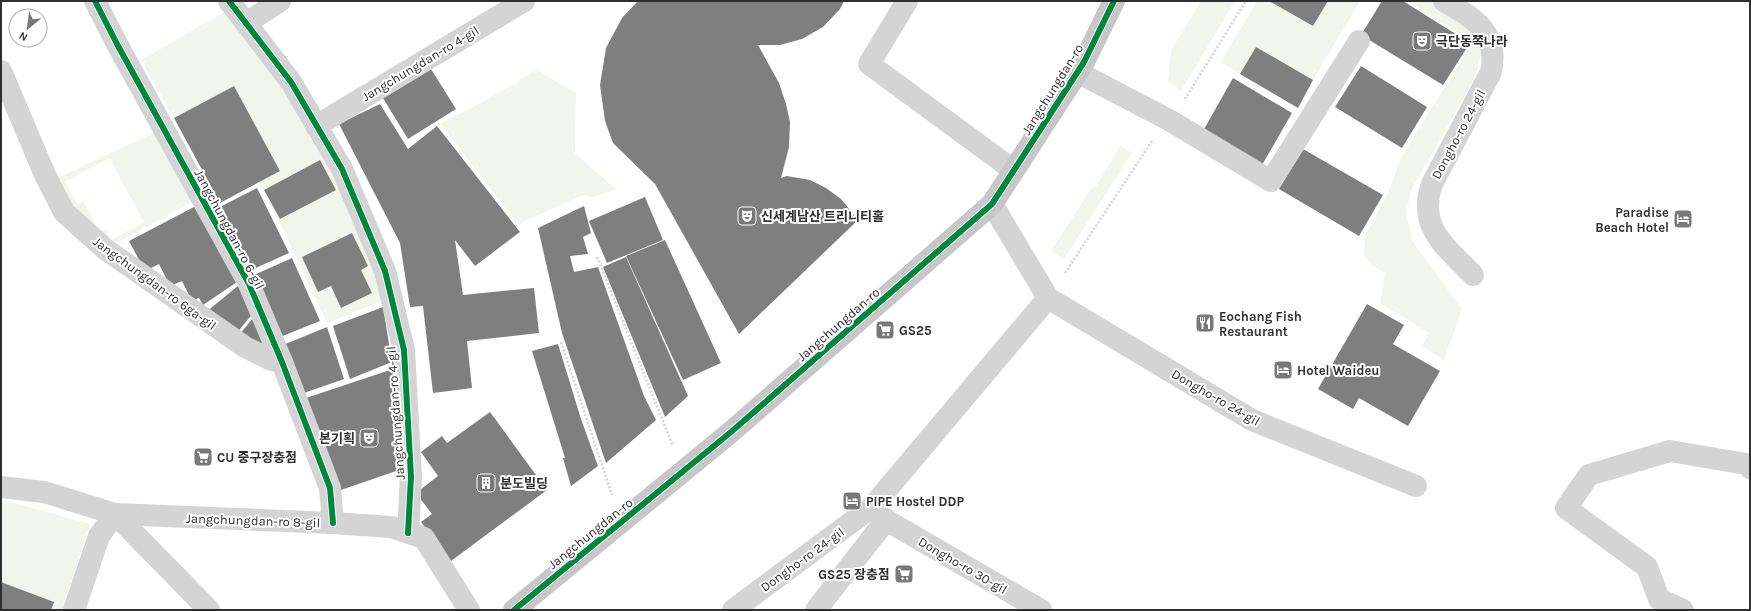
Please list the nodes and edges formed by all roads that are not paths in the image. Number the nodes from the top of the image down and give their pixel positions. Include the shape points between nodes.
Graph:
1 (96, 1) edge
2 (229, 1) edge
3 (280, 1) edge
4 (524, 1) edge
5 (907, 1) edge
6 (1114, 1) edge
7 (1444, 1) edge
8 (246, 23) junction
9 (1359, 40) dead end
10 (1, 71) edge
11 (1077, 72) junction
12 (316, 126) junction
13 (1013, 170) junction
14 (992, 204) junction
15 (1474, 275) dead end
16 (1048, 298) junction
17 (282, 362) junction
18 (1750, 468) edge
19 (1416, 486) dead end
20 (1, 487) edge
21 (879, 513) junction
22 (115, 514) junction
23 (333, 523) junction
24 (408, 533) junction
25 (1653, 604) edge
26 (74, 610) edge
27 (209, 610) edge
28 (469, 610) edge
29 (514, 610) edge
30 (733, 610) edge
31 (816, 610) edge
32 (1041, 610) edge
33 (1683, 610) edge

1 - 17 street, Jangchungdan-ro 6-gil via 249,284
2 - 8 street, Jangchungdan-ro 4-gil
3 - 8 street
4 - 12 street, Jangchungdan-ro 4-gil
5 - 13 street via 869,64
6 - 11 main road, Jangchungdan-ro
7 - 15 street, Dongho-ro 24-gil via 1467,14 1483,29 1492,45 1494,58 1491,72 1427,198 1428,218 1439,239
8 - 12 street, Jangchungdan-ro 4-gil via 291,82
9 - 11 street via 1271,181 1170,120
10 - 17 street, Jangchungdan-ro 6ga-gil via 45,175 64,212 105,249 244,347 271,360
11 - 13 main road, Jangchungdan-ro
12 - 24 street, Jangchungdan-ro 4-gil via 342,169 385,271 404,350 411,477
13 - 14 main road, Jangchungdan-ro
14 - 16 street, Dongho-ro 24-gil
14 - 29 main road, Jangchungdan-ro via 737,427
16 - 19 street, Dongho-ro 24-gil via 1252,420
16 - 21 street, Dongho-ro 24-gil
17 - 23 street, Jangchungdan-ro 6-gil via 330,488
18 - 25 street via 1746,464 1670,451 1588,475 1566,508 1647,567
20 - 22 street, Jangchungdan-ro 8-gil via 44,492
21 - 30 street, Dongho-ro 24-gil
21 - 31 street
21 - 32 street, Dongho-ro 30-gil
22 - 23 street, Jangchungdan-ro 8-gil
22 - 26 street via 99,536
22 - 27 street, Jangchungdan-ro 8-gil
23 - 24 street, Jangchungdan-ro 8-gil via 392,527
24 - 28 street, Jangchungdan-ro 8-gil via 424,538
25 - 33 street

